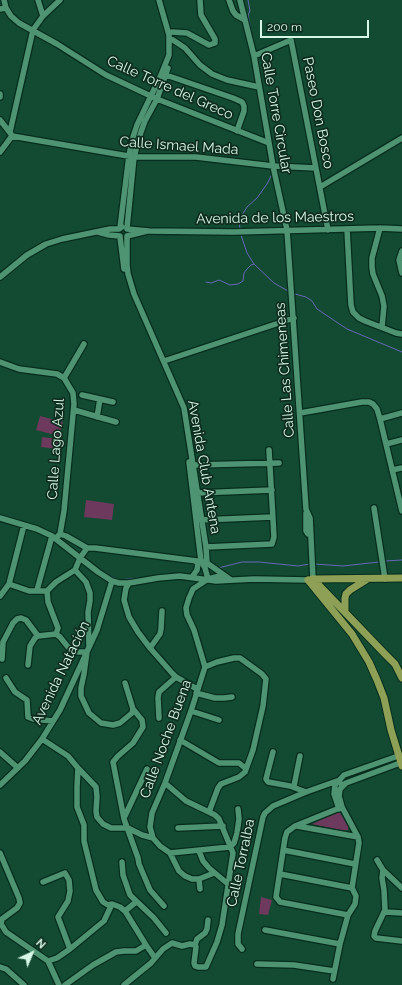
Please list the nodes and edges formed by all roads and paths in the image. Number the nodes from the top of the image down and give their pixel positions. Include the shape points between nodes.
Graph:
1 (4, 0) edge
2 (38, 0) edge
3 (60, 0) edge
4 (161, 0) edge
5 (200, 0) edge
6 (229, 0) edge
7 (240, 0) edge
8 (3, 8) edge
9 (43, 16) junction
10 (245, 20) junction
11 (33, 30) junction
12 (172, 32) junction
13 (173, 40) junction
14 (254, 56) junction
15 (166, 75) junction
16 (259, 87) junction
17 (0, 94) edge
18 (0, 97) edge
19 (154, 97) junction
20 (0, 120) edge
21 (237, 131) junction
22 (11, 134) junction
23 (402, 138) edge
24 (269, 143) junction
25 (0, 152) edge
26 (132, 156) junction
27 (273, 166) junction
28 (316, 168) junction
29 (320, 187) junction
30 (119, 228) junction
31 (380, 228) junction
32 (127, 229) junction
33 (346, 229) junction
34 (402, 229) edge
35 (287, 230) junction
36 (328, 230) junction
37 (149, 231) junction
38 (98, 232) junction
39 (127, 236) junction
40 (120, 237) junction
41 (402, 251) edge
42 (402, 273) edge
43 (0, 277) edge
44 (294, 318) junction
45 (382, 327) junction
46 (402, 334) edge
47 (84, 344) dead end
48 (164, 361) junction
49 (0, 362) edge
50 (64, 378) junction
51 (82, 395) dead end
52 (100, 399) junction
53 (113, 402) dead end
54 (74, 410) junction
55 (300, 413) junction
56 (402, 414) edge
57 (97, 416) junction
58 (380, 419) junction
59 (116, 422) dead end
60 (402, 440) edge
61 (386, 444) junction
62 (269, 450) dead end
63 (270, 463) junction
64 (279, 463) dead end
65 (194, 465) junction
66 (402, 468) edge
67 (392, 470) junction
68 (272, 490) junction
69 (197, 493) junction
70 (401, 498) edge
71 (374, 508) dead end
72 (402, 511) edge
73 (273, 517) junction
74 (0, 518) edge
75 (201, 520) junction
76 (24, 525) junction
77 (56, 536) junction
78 (206, 547) junction
79 (87, 548) junction
80 (80, 558) junction
81 (203, 565) junction
82 (75, 570) junction
83 (193, 576) junction
84 (224, 576) junction
85 (402, 578) edge
86 (208, 579) junction
87 (310, 579) junction
88 (368, 579) junction
89 (385, 579) junction
90 (231, 580) junction
91 (112, 581) junction
92 (129, 583) junction
93 (9, 584) junction
94 (37, 590) junction
95 (47, 591) junction
96 (0, 596) edge
97 (162, 611) dead end
98 (346, 612) junction
99 (340, 619) junction
100 (56, 634) junction
101 (38, 636) junction
102 (359, 644) junction
103 (379, 647) junction
104 (150, 648) junction
105 (88, 650) junction
106 (2, 659) dead end
107 (28, 665) dead end
108 (204, 667) junction
109 (176, 677) junction
110 (6, 678) dead end
111 (402, 678) edge
112 (125, 683) dead end
113 (196, 691) junction
114 (232, 697) dead end
115 (133, 709) junction
116 (191, 710) junction
117 (159, 718) dead end
118 (218, 720) dead end
119 (53, 721) junction
120 (42, 739) junction
121 (180, 740) junction
122 (0, 752) edge
123 (273, 752) dead end
124 (300, 756) dead end
125 (401, 760) edge
126 (18, 768) junction
127 (78, 768) junction
128 (147, 768) dead end
129 (245, 768) junction
130 (165, 783) junction
131 (340, 783) junction
132 (0, 785) edge
133 (292, 786) junction
134 (313, 789) junction
135 (306, 792) junction
136 (340, 808) junction
137 (238, 809) dead end
138 (209, 812) junction
139 (124, 819) junction
140 (223, 826) junction
141 (295, 826) junction
142 (128, 828) junction
143 (178, 828) dead end
144 (358, 837) junction
145 (153, 838) junction
146 (230, 847) junction
147 (283, 850) junction
148 (199, 851) junction
149 (0, 853) edge
150 (170, 853) junction
151 (377, 860) dead end
152 (122, 862) dead end
153 (355, 864) junction
154 (383, 870) junction
155 (214, 873) junction
156 (280, 874) junction
157 (199, 879) junction
158 (43, 882) dead end
159 (228, 884) junction
160 (352, 888) junction
161 (402, 888) edge
162 (200, 890) dead end
163 (136, 902) junction
164 (112, 904) junction
165 (164, 906) dead end
166 (125, 911) junction
167 (385, 912) junction
168 (402, 913) edge
169 (348, 915) junction
170 (208, 920) dead end
171 (265, 930) dead end
172 (166, 933) dead end
173 (402, 941) edge
174 (340, 944) junction
175 (146, 945) junction
176 (195, 945) junction
177 (70, 949) junction
178 (242, 949) dead end
179 (155, 958) junction
180 (48, 961) junction
181 (257, 964) dead end
182 (0, 967) edge
183 (334, 971) junction
184 (333, 979) dead end
185 (24, 985) edge
186 (59, 985) edge
187 (65, 985) edge
188 (124, 985) edge

1 - 8 street
2 - 9 street
3 - 9 street
4 - 12 street
4 - 19 street via 169,35 170,55
5 - 12 street via 201,15 215,43 209,45 186,33
6 - 10 street via 233,12
7 - 10 street, Calle Torre Circular
8 - 11 street, Calle Torre del Greco via 19,23
9 - 11 street
10 - 14 street, Calle Torre Circular
11 - 19 street, Calle Torre del Greco via 106,75
11 - 22 street
12 - 13 street
13 - 15 street via 172,57
13 - 16 street via 212,74
14 - 16 street, Calle Torre Circular
14 - 28 street, Paseo Don Bosco via 291,40
15 - 19 street
15 - 21 street via 242,102 244,111
16 - 24 street, Calle Torre Circular
17 - 18 street
19 - 21 street, Calle Torre del Greco
19 - 26 street
20 - 22 street
21 - 24 street, Calle Torre del Greco
22 - 25 street
22 - 26 street, Calle Ismael Mada
23 - 29 street
24 - 27 street, Calle Torre Circular
26 - 27 street, Calle Ismael Mada via 196,157
26 - 30 street
26 - 32 street
27 - 28 street, Calle Ismael Mada
27 - 35 street, Calle Torre Circular
28 - 29 street, Paseo Don Bosco
29 - 36 street, Paseo Don Bosco
30 - 32 street
30 - 38 street
30 - 40 street
31 - 33 street, Avenida de los Maestros
31 - 34 street, Avenida de los Maestros
31 - 45 street via 372,267 384,306
32 - 37 street, Avenida de los Maestros
32 - 39 street
33 - 36 street, Avenida de los Maestros
33 - 45 street via 353,312 359,318
35 - 36 street, Avenida de los Maestros
35 - 37 street, Avenida de los Maestros
35 - 44 street, Calle Las Chimeneas
37 - 39 street, Avenida de los Maestros
38 - 40 street
38 - 43 street via 46,244 27,255
39 - 40 street
39 - 48 street, Avenida Club Antena via 128,274 134,294
40 - 81 street, Avenida Club Antena via 128,286 182,409
41 - 42 street via 399,260
44 - 48 street
44 - 55 street, Calle Las Chimeneas
45 - 46 street
47 - 50 street, Calle Lago Azul
48 - 65 street, Avenida Club Antena via 184,408
49 - 50 street via 19,369 57,374
50 - 54 street, Calle Lago Azul via 73,393
51 - 52 street
52 - 53 street
52 - 57 street
54 - 57 street
54 - 77 street, Calle Lago Azul via 64,511
55 - 58 street via 369,402 377,408
55 - 87 street, Calle Las Chimeneas via 306,509 310,518
56 - 58 street
57 - 59 street
58 - 61 street
60 - 61 street
61 - 67 street
62 - 63 street
63 - 64 street
63 - 65 street
63 - 68 street
65 - 69 street, Avenida Club Antena
66 - 67 street
67 - 70 street
68 - 69 street
68 - 73 street
69 - 75 street, Avenida Club Antena
70 - 72 street
71 - 89 street
73 - 75 street
73 - 78 street via 272,544
74 - 76 street
75 - 78 street, Avenida Club Antena
76 - 77 street
76 - 93 street
77 - 79 street via 66,536
77 - 80 street
77 - 94 street, Calle Lago Azul
78 - 81 street, Avenida Club Antena
79 - 80 street
79 - 81 street
80 - 82 street
80 - 91 street
81 - 83 street via 198,566
81 - 83 street via 198,575
81 - 84 street
81 - 86 street, Avenida Club Antena
82 - 95 street
82 - 105 street via 86,582 90,593
83 - 86 street
83 - 92 street via 168,576
84 - 86 street
84 - 90 street
85 - 89 main road
86 - 90 street
86 - 108 street, Calle Noche Buena via 191,591 186,611
87 - 88 main road
87 - 90 street
87 - 98 main road
87 - 99 main road
88 - 89 main road
88 - 98 main road via 350,590 344,598
91 - 92 street
91 - 105 street, Avenida Natación
92 - 104 street via 124,600 126,608 138,632
93 - 94 street via 29,591
93 - 96 street
94 - 95 street
95 - 100 street via 48,602 58,628
97 - 104 street via 160,634
98 - 99 main road
98 - 103 main road
99 - 102 main road
100 - 101 street
100 - 105 street via 75,652
101 - 106 street via 26,620 17,619 3,642
101 - 107 street via 30,646
102 - 103 main road via 360,639 365,637
102 - 125 main road via 384,698
103 - 111 main road via 395,664
104 - 109 street
105 - 115 street via 81,696 89,713 101,723 113,725 128,717
105 - 119 street, Avenida Natación
108 - 113 street, Calle Noche Buena
108 - 129 street via 236,658 266,679 253,750
109 - 113 street
109 - 117 street via 159,692
110 - 119 street via 15,692 27,700 28,717
112 - 115 street
113 - 114 street via 215,698
113 - 116 street, Calle Noche Buena
115 - 139 street via 142,720 143,726 134,743 113,762
116 - 118 street
116 - 121 street, Calle Noche Buena
119 - 120 street, Avenida Natación
120 - 126 street, Avenida Natación
120 - 127 street via 68,756
121 - 129 street via 219,763 239,763
121 - 130 street, Calle Noche Buena
122 - 126 street
123 - 133 street via 266,780 268,783
124 - 133 street
125 - 131 street, Calle Torralba via 350,772 344,775
126 - 132 street, Avenida Natación
127 - 142 street via 97,790 98,817 111,828
127 - 164 street via 77,807 84,825 85,846 96,890 103,902
128 - 139 street
129 - 138 street via 242,775 221,784
130 - 138 street via 186,801
130 - 145 street, Calle Noche Buena via 152,813 150,827
131 - 134 street, Calle Torralba
131 - 136 street
133 - 134 street
133 - 135 street
134 - 135 street, Calle Torralba
135 - 178 street, Calle Torralba via 273,806 263,817 238,934 238,944
136 - 141 street
136 - 144 street
137 - 146 street via 237,833
138 - 140 street via 219,819
139 - 142 street
140 - 143 street
140 - 146 street
141 - 144 street
141 - 147 street via 287,832
142 - 145 street
142 - 165 street via 150,890
144 - 153 street
145 - 150 street
146 - 148 street
146 - 159 street via 233,858
147 - 153 street
147 - 156 street
148 - 150 street
148 - 155 street via 204,862
149 - 180 street via 20,903 2,919 1,924 6,932
150 - 157 street via 179,871 192,879
151 - 154 street
152 - 163 street via 125,882
153 - 160 street
154 - 161 street
154 - 167 street
155 - 157 street
155 - 159 street
156 - 160 street
156 - 169 street via 276,897 279,902
157 - 162 street
158 - 177 street via 65,873 70,880 68,901 58,917
159 - 176 street via 219,936 206,967 195,966
160 - 169 street via 356,900
163 - 166 street
163 - 172 street
164 - 166 street
164 - 177 street via 104,921
166 - 175 street
167 - 168 street
167 - 173 street via 374,936
169 - 174 street
170 - 176 street via 207,929
171 - 174 street
174 - 183 street
175 - 179 street
175 - 187 street via 136,951 116,952
176 - 179 street via 182,946 172,943
177 - 180 street
179 - 188 street
180 - 186 street
181 - 183 street via 294,965
182 - 185 street
183 - 184 street

